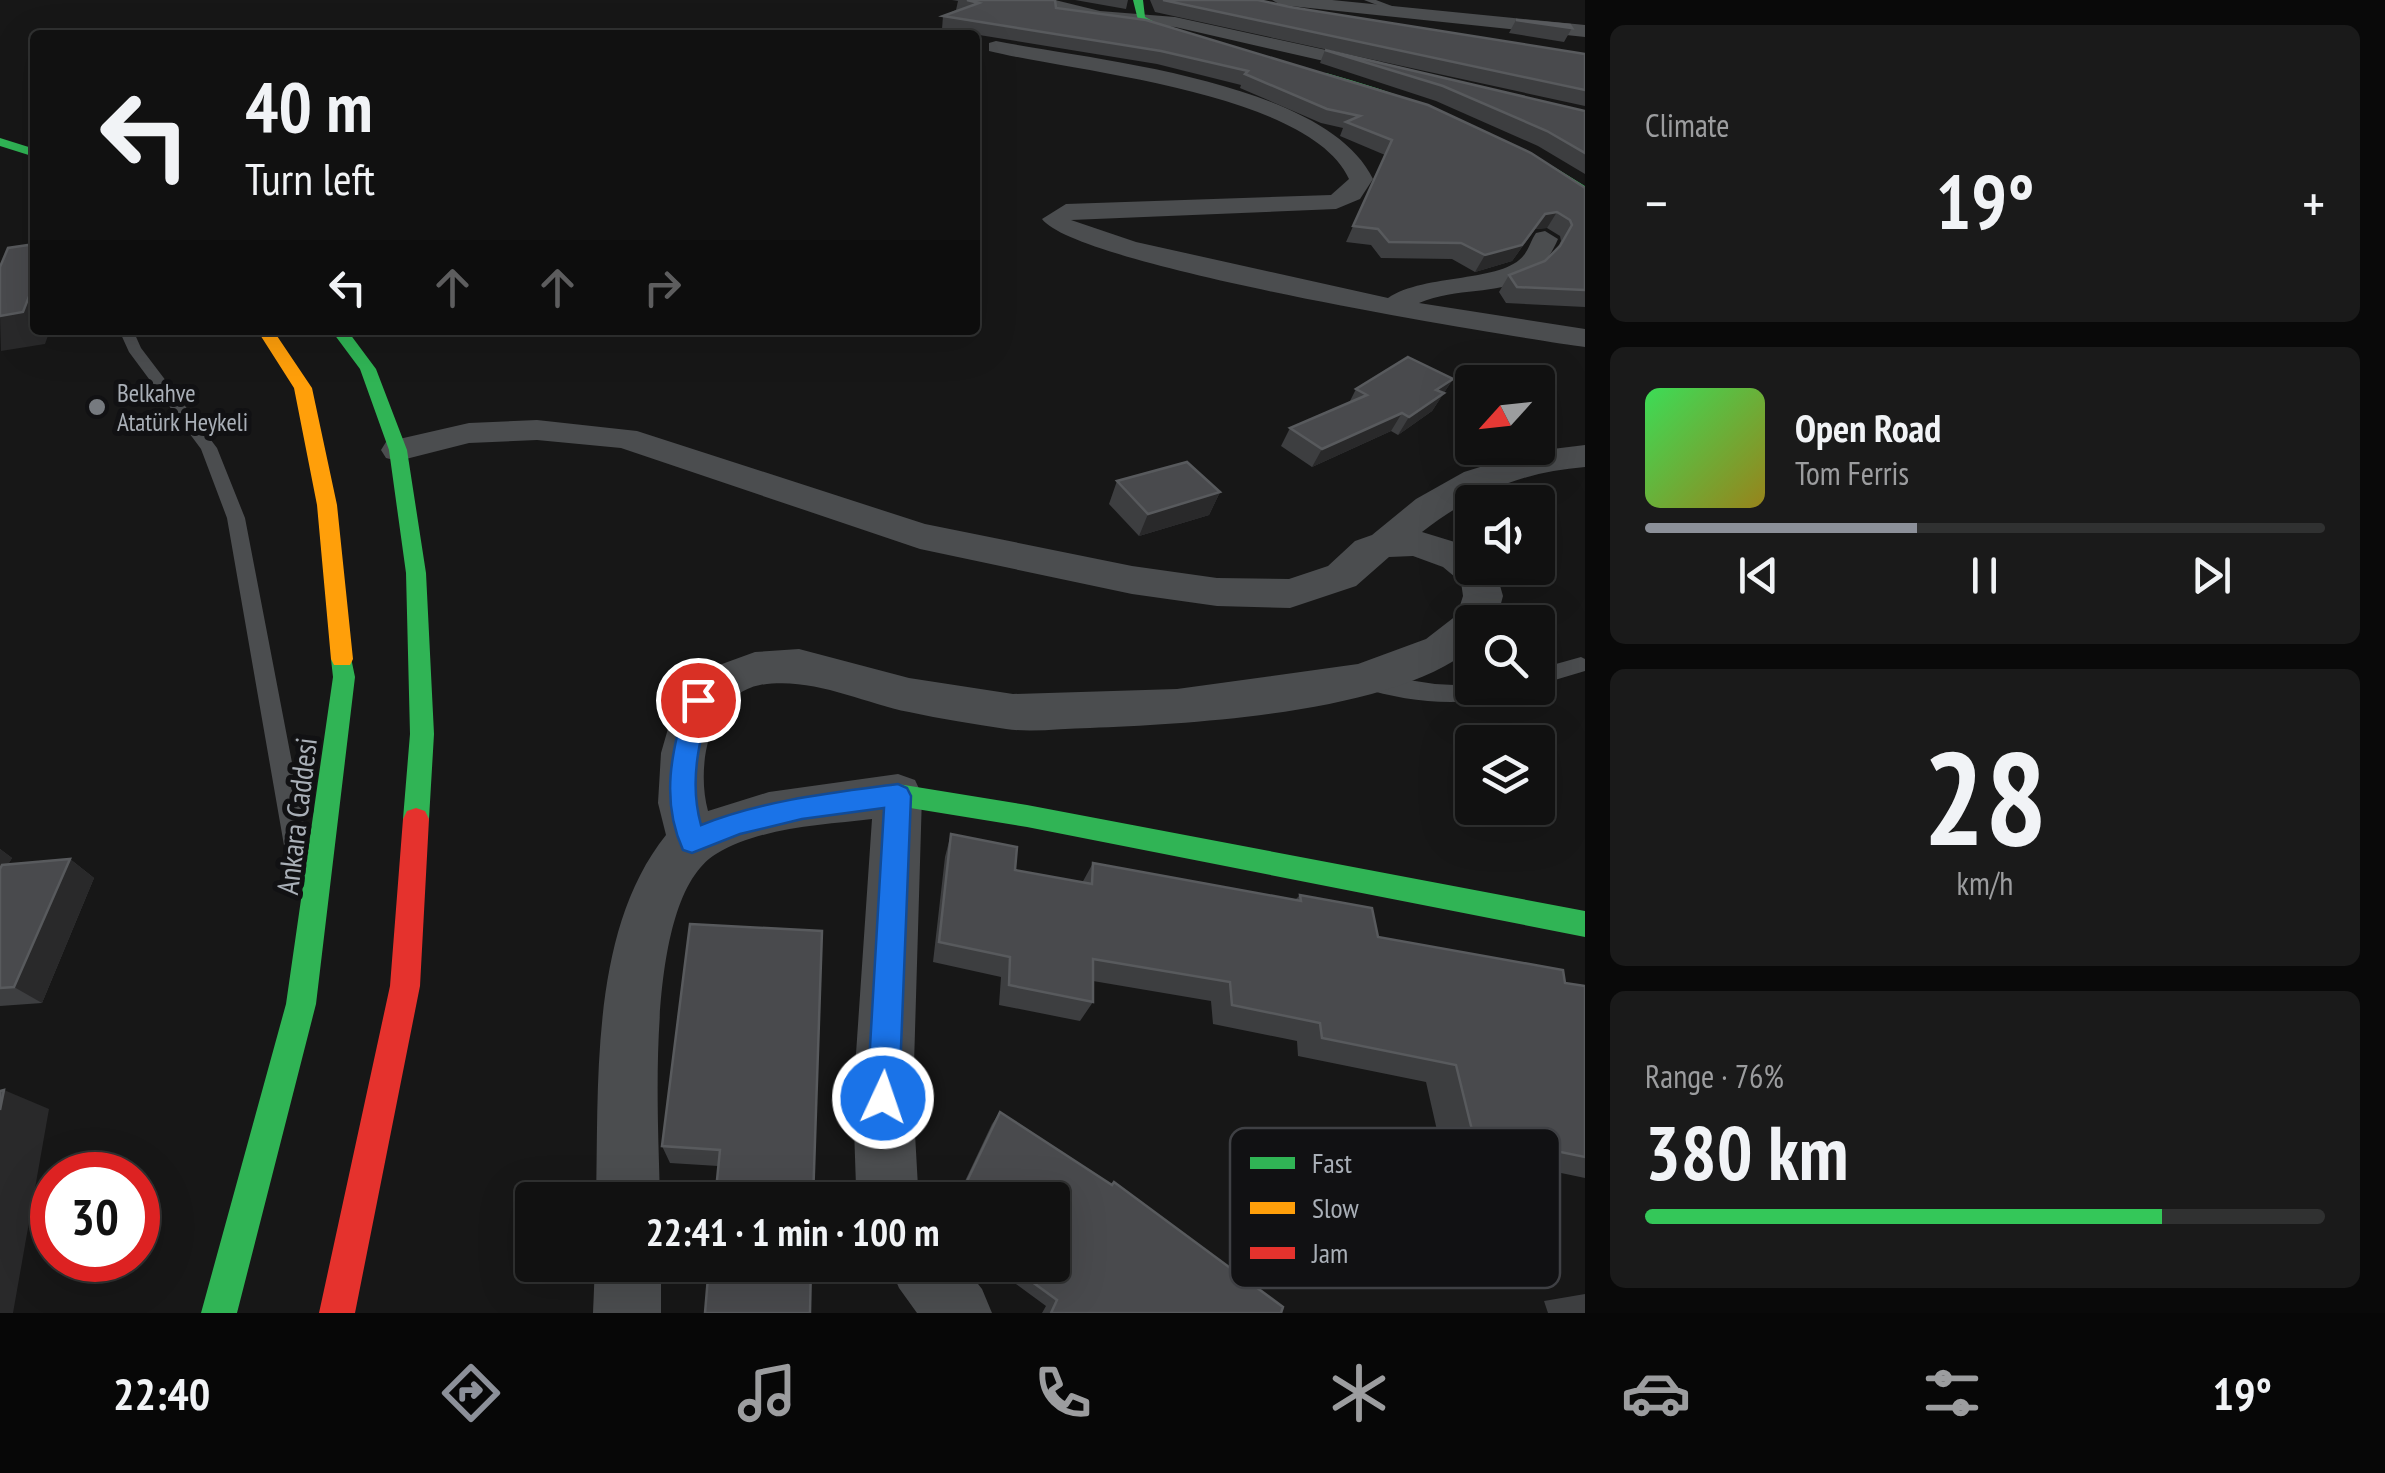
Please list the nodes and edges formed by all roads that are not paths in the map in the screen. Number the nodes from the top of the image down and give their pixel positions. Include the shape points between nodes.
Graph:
1 (1034, 0) edge
2 (1368, 0) edge
3 (1273, 2) edge
4 (1401, 11) junction
5 (1057, 15) edge
6 (1146, 15) edge
7 (1585, 30) edge
8 (996, 47) dead end
9 (1567, 52) edge
10 (1398, 72) edge
11 (0, 142) edge
12 (30, 151) edge
13 (1585, 192) edge
14 (1545, 239) dead end
15 (1391, 309) junction
16 (128, 335) edge
17 (269, 335) edge
18 (343, 335) edge
19 (1585, 338) edge
20 (398, 450) junction
21 (1585, 456) edge
22 (1385, 544) junction
23 (1480, 605) edge
24 (1455, 639) edge
25 (1580, 665) dead end
26 (1555, 672) edge
27 (1362, 681) junction
28 (1455, 692) edge
29 (898, 796) junction
30 (692, 841) junction
31 (1585, 924) edge
32 (311, 930) junction
33 (628, 1182) edge
34 (887, 1182) edge
35 (628, 1282) edge
36 (935, 1282) edge
37 (219, 1313) edge
38 (337, 1313) edge
39 (628, 1313) edge
40 (958, 1313) edge

1 - 6 street via 1100,16
2 - 4 lane
3 - 4 street
3 - 9 main road via 1454,38
4 - 7 street
5 - 6 lane
6 - 10 street
6 - 13 main road via 1433,108 1530,154
8 - 15 street via 1180,80 1226,95 1320,136 1359,167 1361,179 1336,202 1066,212 1055,219 1062,225 1122,246
11 - 12 main road
14 - 15 street via 1541,255 1514,277 1430,287 1406,294
15 - 19 street
16 - 32 lane via 210,448 236,518
17 - 32 main road, Ankara Caddesi via 303,388 327,505 344,676
18 - 20 main road via 368,369
20 - 22 street via 469,433 537,430 625,438 920,536 1216,592 1290,594 1342,576
20 - 38 main road via 416,573 422,734 405,986
21 - 22 street via 1507,468 1463,486 1422,509
22 - 23 street via 1416,543 1457,557 1480,576
24 - 27 street
25 - 26 lane
27 - 28 lane
27 - 30 street via 1177,706 1013,712 909,696 799,666 755,669 698,700 684,754 682,804
29 - 30 street via 802,808
29 - 31 main road
29 - 34 street via 883,1098
30 - 33 street via 671,865 651,921 630,1030
32 - 37 main road, Ankara Caddesi via 302,1004
35 - 39 street
36 - 40 street

